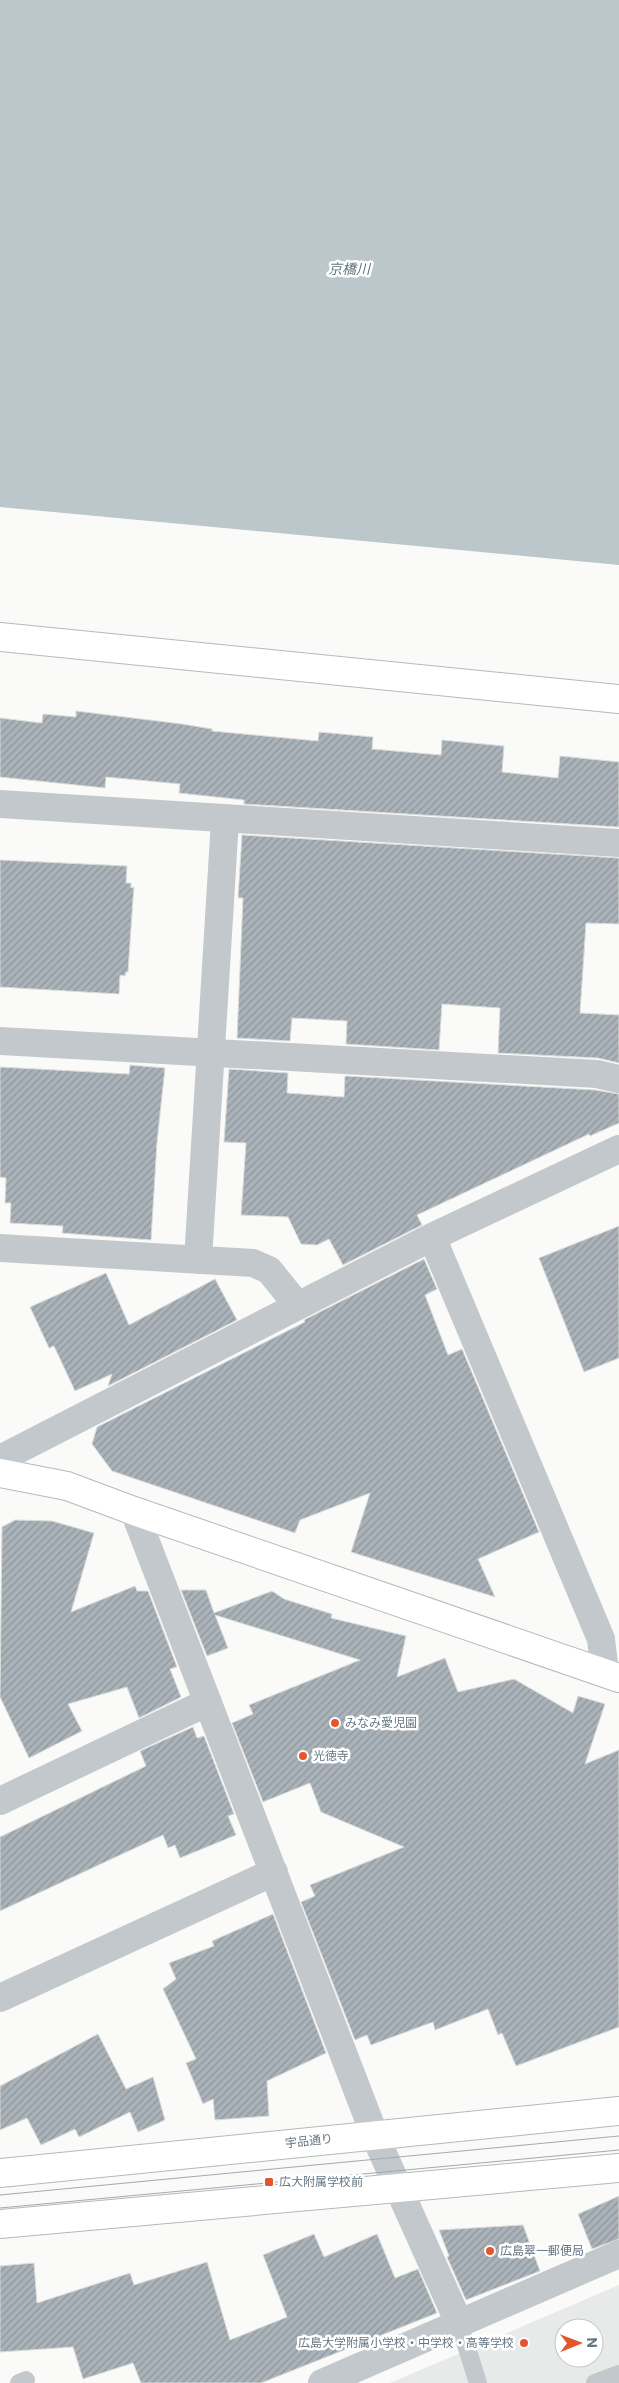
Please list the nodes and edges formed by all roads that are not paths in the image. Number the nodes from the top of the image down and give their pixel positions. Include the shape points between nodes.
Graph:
1 (0, 637) edge
2 (619, 699) edge
3 (0, 804) edge
4 (225, 820) junction
5 (619, 843) edge
6 (0, 1041) edge
7 (211, 1054) junction
8 (619, 1079) edge
9 (619, 1149) edge
10 (432, 1237) junction
11 (0, 1248) edge
12 (198, 1260) junction
13 (298, 1306) junction
14 (0, 1458) edge
15 (0, 1473) edge
16 (134, 1511) junction
17 (612, 1676) edge
18 (208, 1702) junction
19 (0, 1802) edge
20 (274, 1872) junction
21 (0, 1998) edge
22 (619, 2111) edge
23 (375, 2136) junction
24 (619, 2168) edge
25 (0, 2173) edge
26 (398, 2189) junction
27 (0, 2224) edge
28 (619, 2254) edge
29 (459, 2324) junction
30 (619, 2374) edge
31 (322, 2383) edge
32 (478, 2383) edge
33 (595, 2383) edge

1 - 2 main road
3 - 4 street
4 - 5 street
4 - 7 street
6 - 7 street
7 - 8 street via 597,1074
7 - 12 street
9 - 10 street
10 - 13 street
10 - 17 street via 601,1639
11 - 12 street
12 - 13 street via 253,1263 269,1270
13 - 14 street
15 - 16 main road via 67,1486
16 - 17 main road
16 - 18 street
18 - 19 street
18 - 20 street
20 - 21 street
20 - 23 street
22 - 23 main road, 宇品通り
23 - 25 main road, 宇品通り
23 - 26 street
24 - 26 main road
26 - 27 main road
26 - 29 street
28 - 29 street
29 - 31 street
29 - 32 lane
30 - 33 lane

